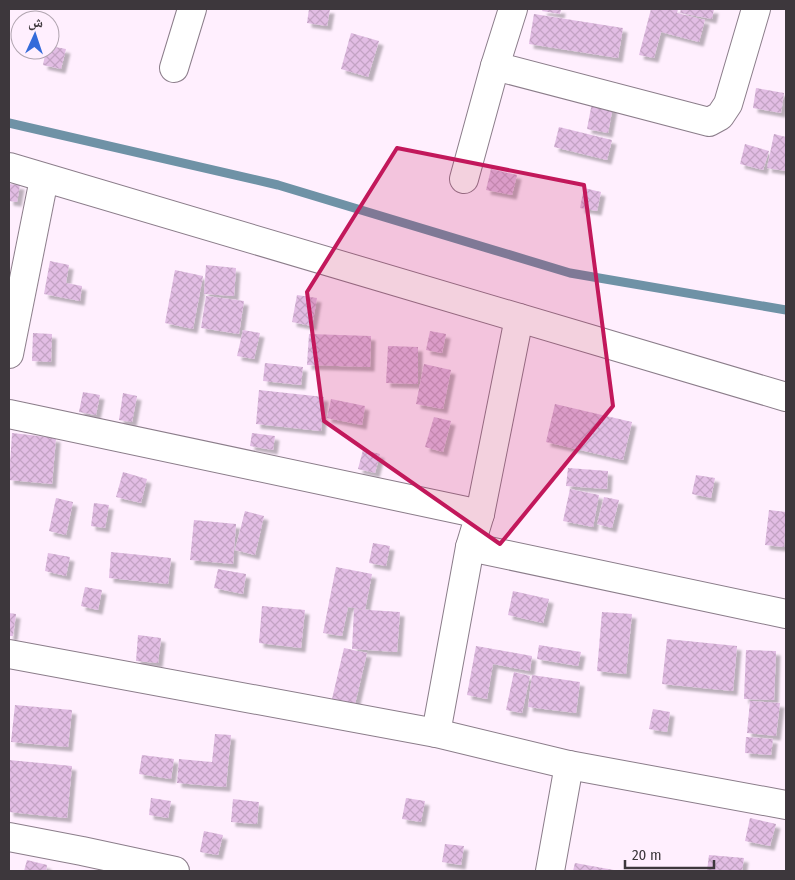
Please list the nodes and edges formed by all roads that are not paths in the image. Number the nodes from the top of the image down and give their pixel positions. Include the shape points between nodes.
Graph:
1 (192, 9) edge
2 (513, 9) edge
3 (756, 9) edge
4 (495, 66) junction
5 (174, 68) dead end
6 (9, 167) edge
7 (44, 179) junction
8 (464, 179) dead end
9 (519, 318) junction
10 (9, 354) edge
11 (786, 396) edge
12 (9, 414) edge
13 (480, 514) junction
14 (470, 547) junction
15 (786, 614) edge
16 (9, 654) edge
17 (436, 733) junction
18 (569, 765) junction
19 (786, 805) edge
20 (9, 837) edge
21 (80, 861) edge
22 (174, 871) edge
23 (550, 871) edge

1 - 5 street
2 - 4 street
3 - 4 street via 728,104 720,116 709,122
4 - 8 street
6 - 7 street
7 - 9 street
7 - 10 street
9 - 11 street
9 - 13 street
12 - 13 street
13 - 14 street
14 - 15 street
14 - 17 street
16 - 17 street
17 - 18 street
18 - 19 street
18 - 23 street
20 - 21 street
21 - 22 street

